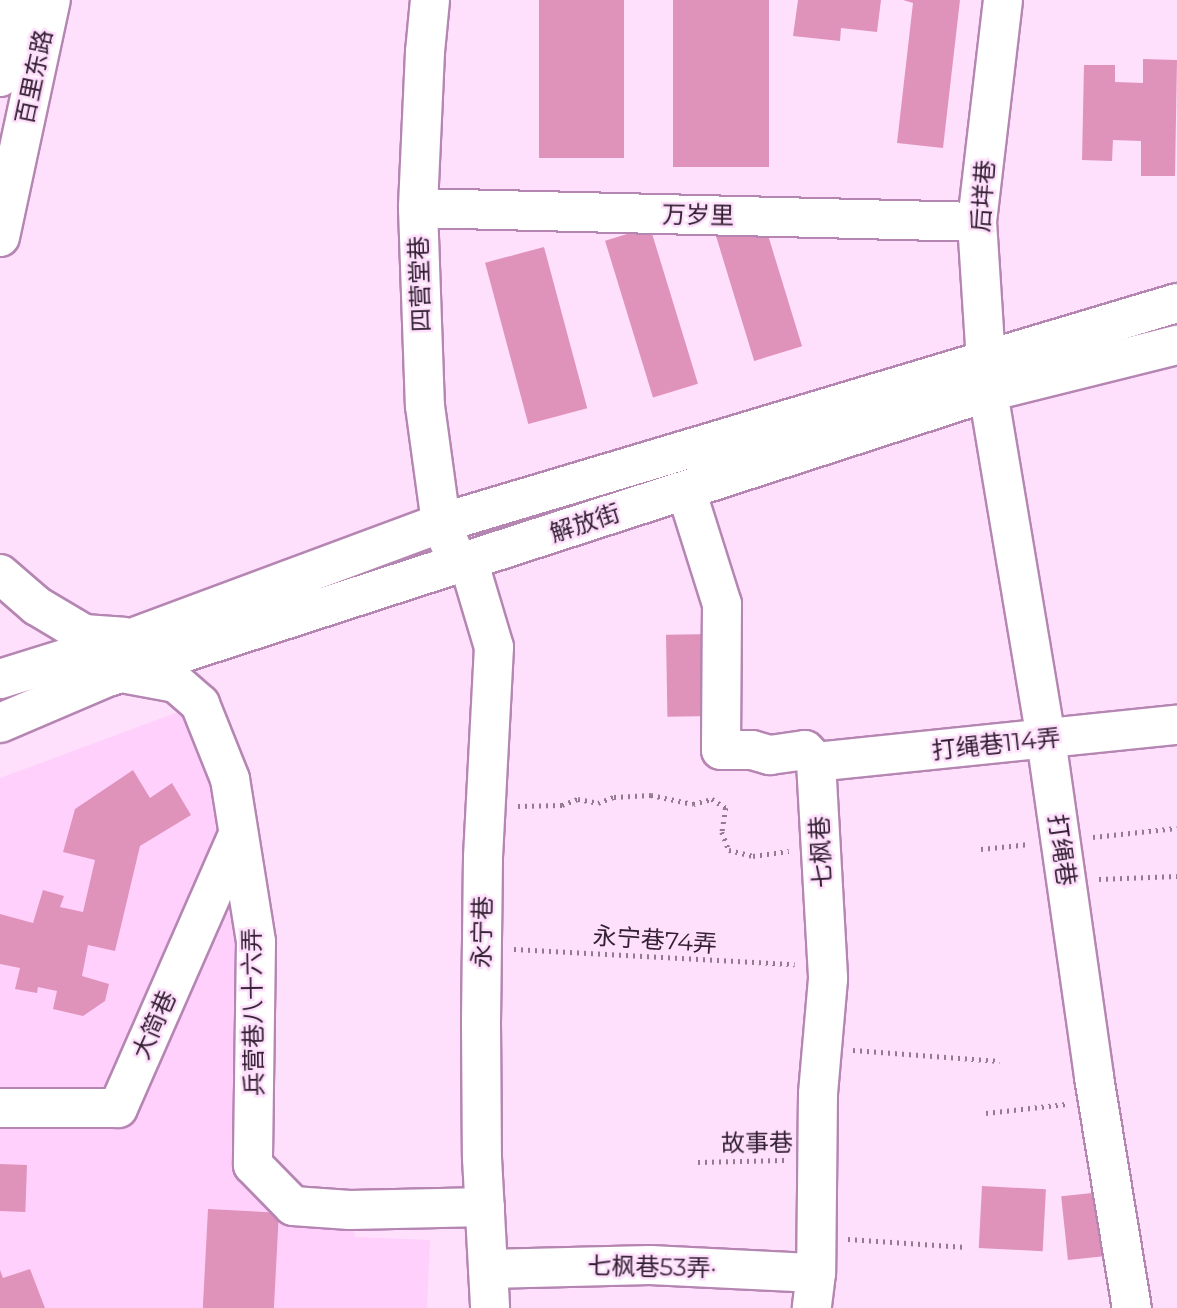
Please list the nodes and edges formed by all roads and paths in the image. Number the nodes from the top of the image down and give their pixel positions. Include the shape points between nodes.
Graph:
1 (16, 0) edge
2 (51, 0) edge
3 (430, 0) edge
4 (1003, 0) edge
5 (0, 77) edge
6 (418, 208) junction
7 (978, 222) junction
8 (0, 237) edge
9 (1177, 303) edge
10 (1177, 345) edge
11 (988, 375) junction
12 (686, 490) junction
13 (441, 523) junction
14 (463, 562) junction
15 (0, 574) edge
16 (127, 655) junction
17 (0, 679) edge
18 (0, 723) edge
19 (1177, 724) edge
20 (1046, 738) junction
21 (816, 762) junction
22 (485, 812) junction
23 (1177, 828) edge
24 (239, 835) junction
25 (1061, 840) junction
26 (821, 847) junction
27 (981, 849) dead end
28 (1177, 876) edge
29 (1066, 880) junction
30 (481, 947) junction
31 (828, 965) junction
32 (821, 1048) junction
33 (1000, 1061) dead end
34 (1098, 1101) junction
35 (0, 1108) edge
36 (986, 1112) dead end
37 (817, 1160) junction
38 (698, 1162) dead end
39 (485, 1207) junction
40 (966, 1247) dead end
41 (488, 1269) junction
42 (814, 1272) edge
43 (490, 1308) edge
44 (1132, 1308) edge

1 - 5 main road
2 - 8 main road, 百里东路
3 - 6 main road, 四营堂巷
4 - 7 main road, 后垟巷
6 - 7 main road, 万岁里
6 - 13 main road, 四营堂巷 via 425,407
7 - 11 main road, 后垟巷
9 - 11 main road, 解放街
10 - 11 main road, 解放街
11 - 12 main road, 解放街
11 - 13 main road, 解放街
11 - 20 main road, 打绳巷
12 - 14 main road, 解放街
12 - 21 main road via 722,604 721,750 769,755 805,750
13 - 14 main road, 四营堂巷
13 - 16 main road, 解放街
14 - 16 main road, 解放街
14 - 22 main road, 永宁巷 via 494,647
15 - 16 main road, 兵营巷八十六弄 via 37,606
16 - 17 main road, 解放街
16 - 18 main road, 解放街
16 - 24 main road, 兵营巷八十六弄 via 176,683 200,704 230,779
19 - 20 main road, 打绳巷114弄
20 - 21 main road, 打绳巷114弄
20 - 25 main road, 打绳巷
21 - 26 main road, 七枫巷
22 - 26 path via 562,805 578,799 598,803 614,797 651,795 693,804 712,799 726,808 722,832 729,850 753,856
22 - 30 main road, 永宁巷
23 - 25 path
24 - 35 main road, 大简巷 via 118,1108
24 - 39 main road, 兵营巷八十六弄 via 256,942 253,1166 293,1206 350,1210
25 - 27 path
25 - 29 main road, 打绳巷
26 - 31 main road, 七枫巷
28 - 29 path
29 - 34 main road, 打绳巷
30 - 31 path, 永宁巷74弄
30 - 39 main road, 永宁巷
31 - 32 main road, 七枫巷
32 - 33 path
32 - 37 main road, 七枫巷
34 - 36 path
34 - 44 main road, 打绳巷
37 - 38 path, 故事巷
37 - 42 main road, 七枫巷
39 - 41 main road, 永宁巷
40 - 42 path
41 - 42 main road, 七枫巷53弄· via 650,1265
41 - 43 main road, 永宁巷

